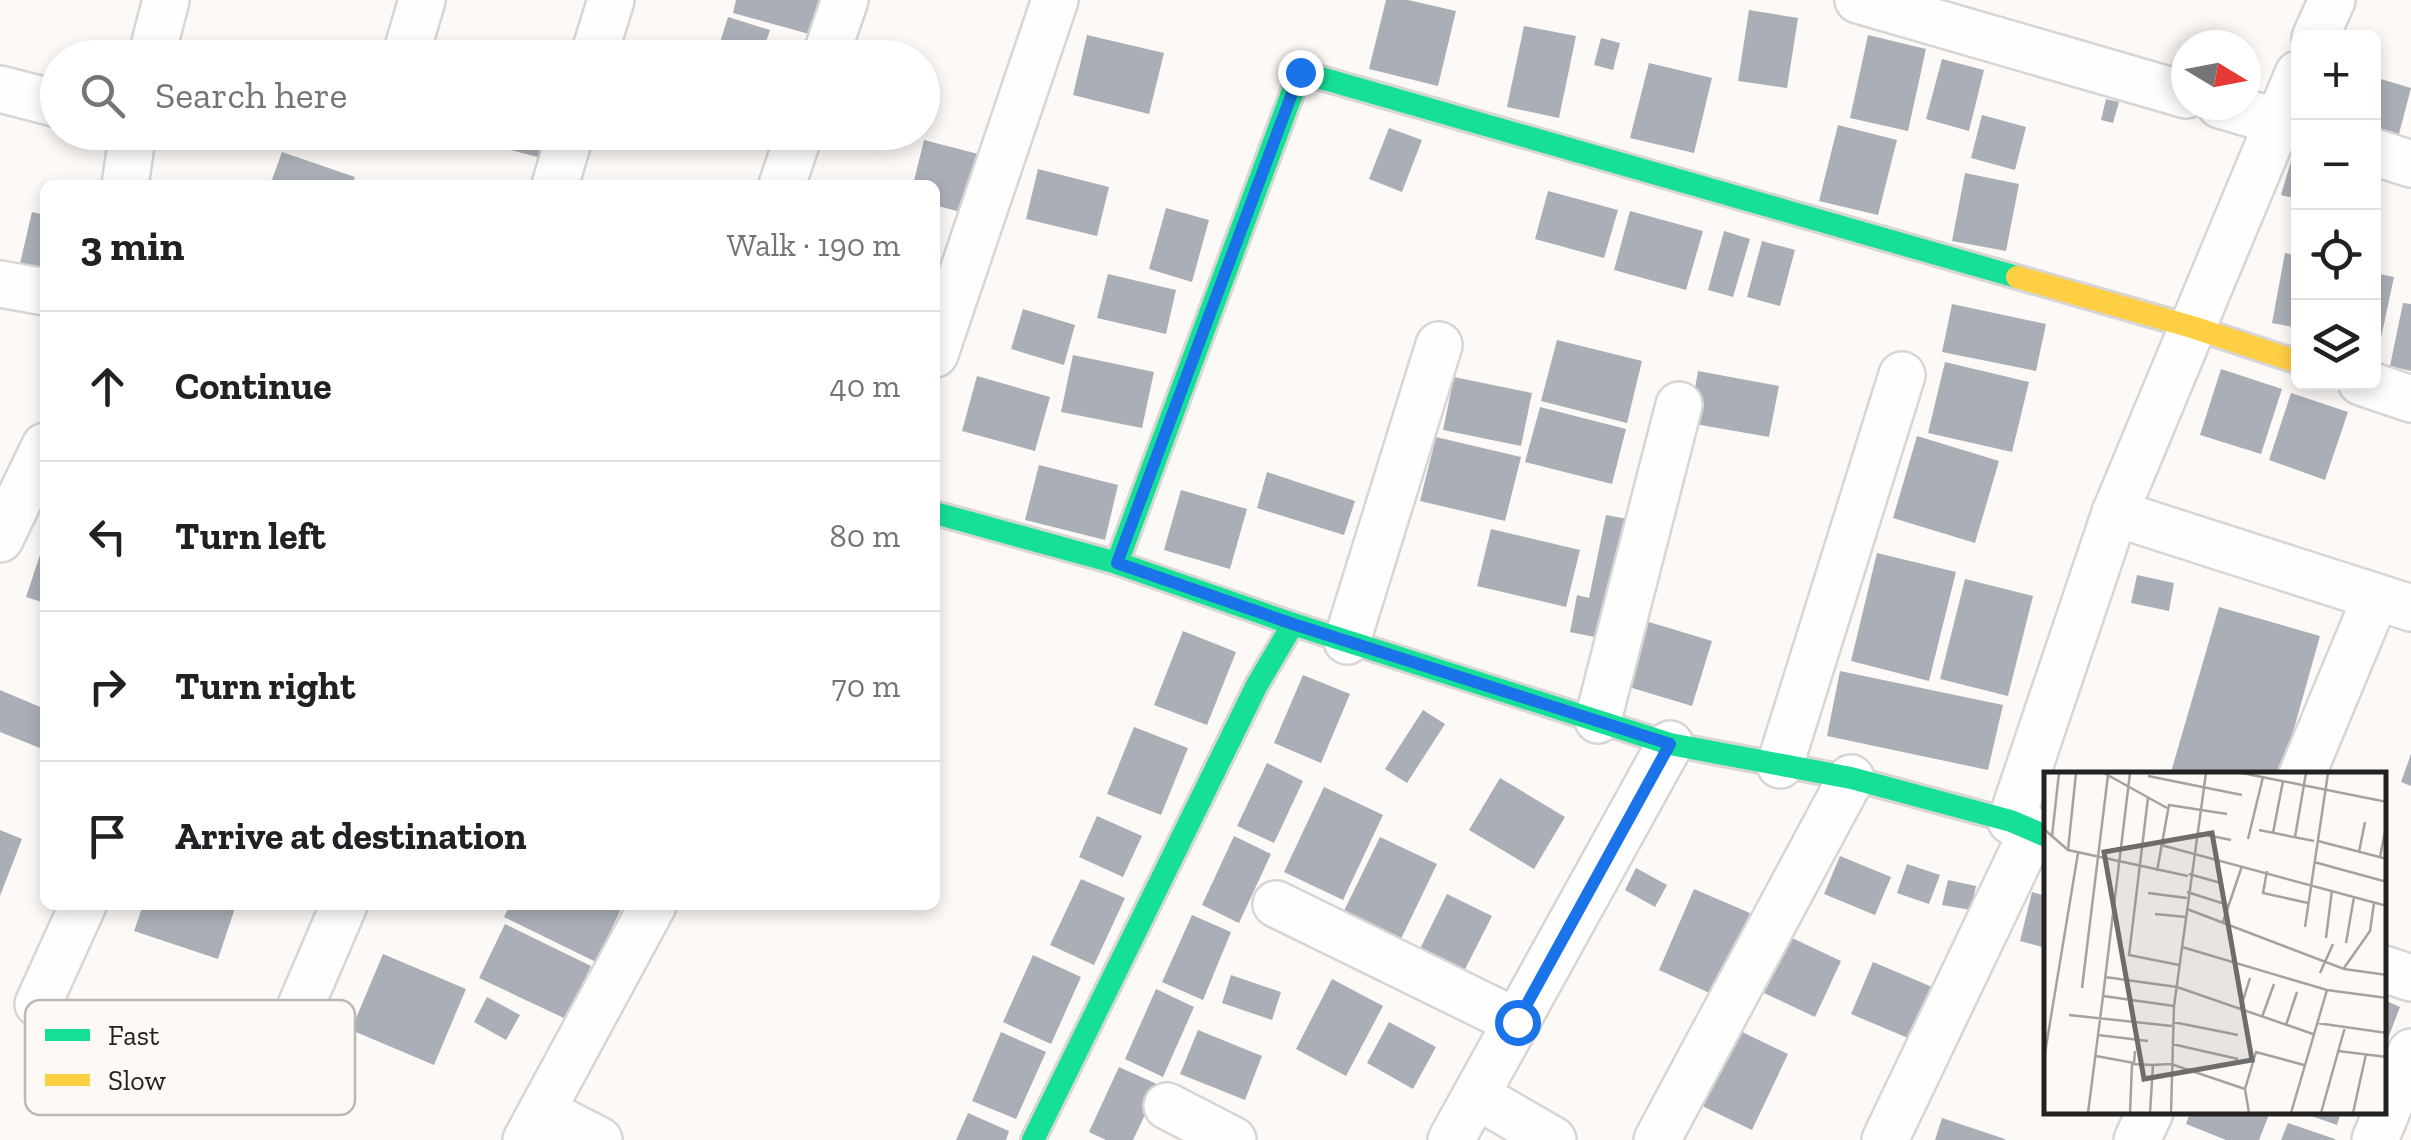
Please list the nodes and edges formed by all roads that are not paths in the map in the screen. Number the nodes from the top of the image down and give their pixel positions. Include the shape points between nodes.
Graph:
1 (166, 0) edge
2 (422, 0) edge
3 (611, 0) edge
4 (845, 0) edge
5 (1055, 0) edge
6 (1858, 0) edge
7 (2332, 0) edge
8 (2319, 30) edge
9 (156, 40) edge
10 (410, 40) edge
11 (599, 40) edge
12 (832, 40) edge
13 (0, 90) edge
14 (2171, 91) edge
15 (40, 100) edge
16 (2261, 117) edge
17 (2288, 125) edge
18 (130, 150) edge
19 (565, 150) edge
20 (794, 150) edge
21 (2381, 154) edge
22 (2411, 164) edge
23 (126, 180) edge
24 (556, 180) edge
25 (784, 180) edge
26 (0, 284) edge
27 (40, 291) edge
28 (2192, 328) junction
29 (940, 339) edge
30 (1439, 345) dead end
31 (2291, 360) edge
32 (1902, 374) dead end
33 (2381, 389) edge
34 (2411, 399) edge
35 (1679, 405) dead end
36 (40, 456) edge
37 (940, 513) edge
38 (2115, 513) junction
39 (0, 539) edge
40 (1117, 563) junction
41 (2394, 602) edge
42 (1293, 624) junction
43 (1347, 641) junction
44 (1598, 720) junction
45 (1670, 744) junction
46 (1780, 765) junction
47 (2045, 772) edge
48 (2304, 772) edge
49 (2044, 777) edge
50 (1851, 778) junction
51 (2030, 829) edge
52 (1276, 904) dead end
53 (82, 910) edge
54 (342, 910) edge
55 (651, 910) edge
56 (2386, 970) edge
57 (2411, 978) edge
58 (40, 1000) edge
59 (303, 1000) edge
60 (1517, 1022) junction
61 (2411, 1052) edge
62 (1477, 1096) junction
63 (1167, 1106) dead end
64 (2386, 1111) edge
65 (2149, 1115) edge
66 (2385, 1115) edge
67 (534, 1125) edge
68 (599, 1140) edge
69 (1033, 1140) edge
70 (1234, 1140) edge
71 (1451, 1140) edge
72 (1553, 1140) edge
73 (1657, 1140) edge
74 (1885, 1140) edge
75 (2137, 1140) edge
76 (2374, 1140) edge

1 - 9 street
2 - 10 street
3 - 11 street
4 - 12 street
5 - 29 street
6 - 14 street
7 - 8 street
13 - 15 street
16 - 17 street
17 - 28 street
18 - 23 street
19 - 24 street
20 - 25 street
21 - 22 street
26 - 27 street
28 - 31 street
28 - 38 street
28 - 40 street via 1300,72
30 - 43 street
32 - 46 street
33 - 34 street
35 - 44 street
36 - 39 street
37 - 40 street
38 - 41 street
38 - 47 street
40 - 42 street
41 - 48 street
42 - 43 street
42 - 69 street
43 - 44 street
44 - 45 street
45 - 46 street
45 - 60 street
46 - 50 street
49 - 51 street
50 - 51 street
50 - 73 street
51 - 74 street
52 - 60 street
53 - 58 street
54 - 59 street
55 - 67 street
56 - 57 street
60 - 62 street
61 - 64 street
62 - 71 street
62 - 72 street
63 - 70 street
65 - 75 street
66 - 76 street
67 - 68 street

